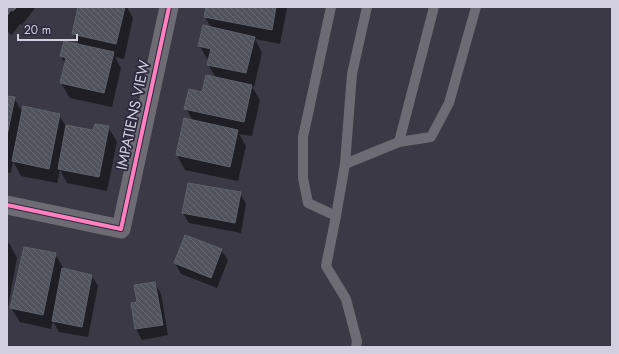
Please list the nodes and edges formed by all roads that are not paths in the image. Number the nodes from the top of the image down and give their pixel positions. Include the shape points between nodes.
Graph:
1 (169, 7) edge
2 (331, 7) edge
3 (367, 7) edge
4 (434, 7) edge
5 (476, 7) edge
6 (399, 142) junction
7 (345, 164) junction
8 (7, 204) edge
9 (336, 216) junction
10 (356, 347) edge

1 - 8 street, IMPATIENS VIEW via 121,229
2 - 9 lane via 303,136 303,178 308,202
3 - 7 lane via 352,74
4 - 6 lane
5 - 6 lane via 449,103 431,137
6 - 7 lane
7 - 9 lane
9 - 10 lane via 326,266 346,299 357,341

